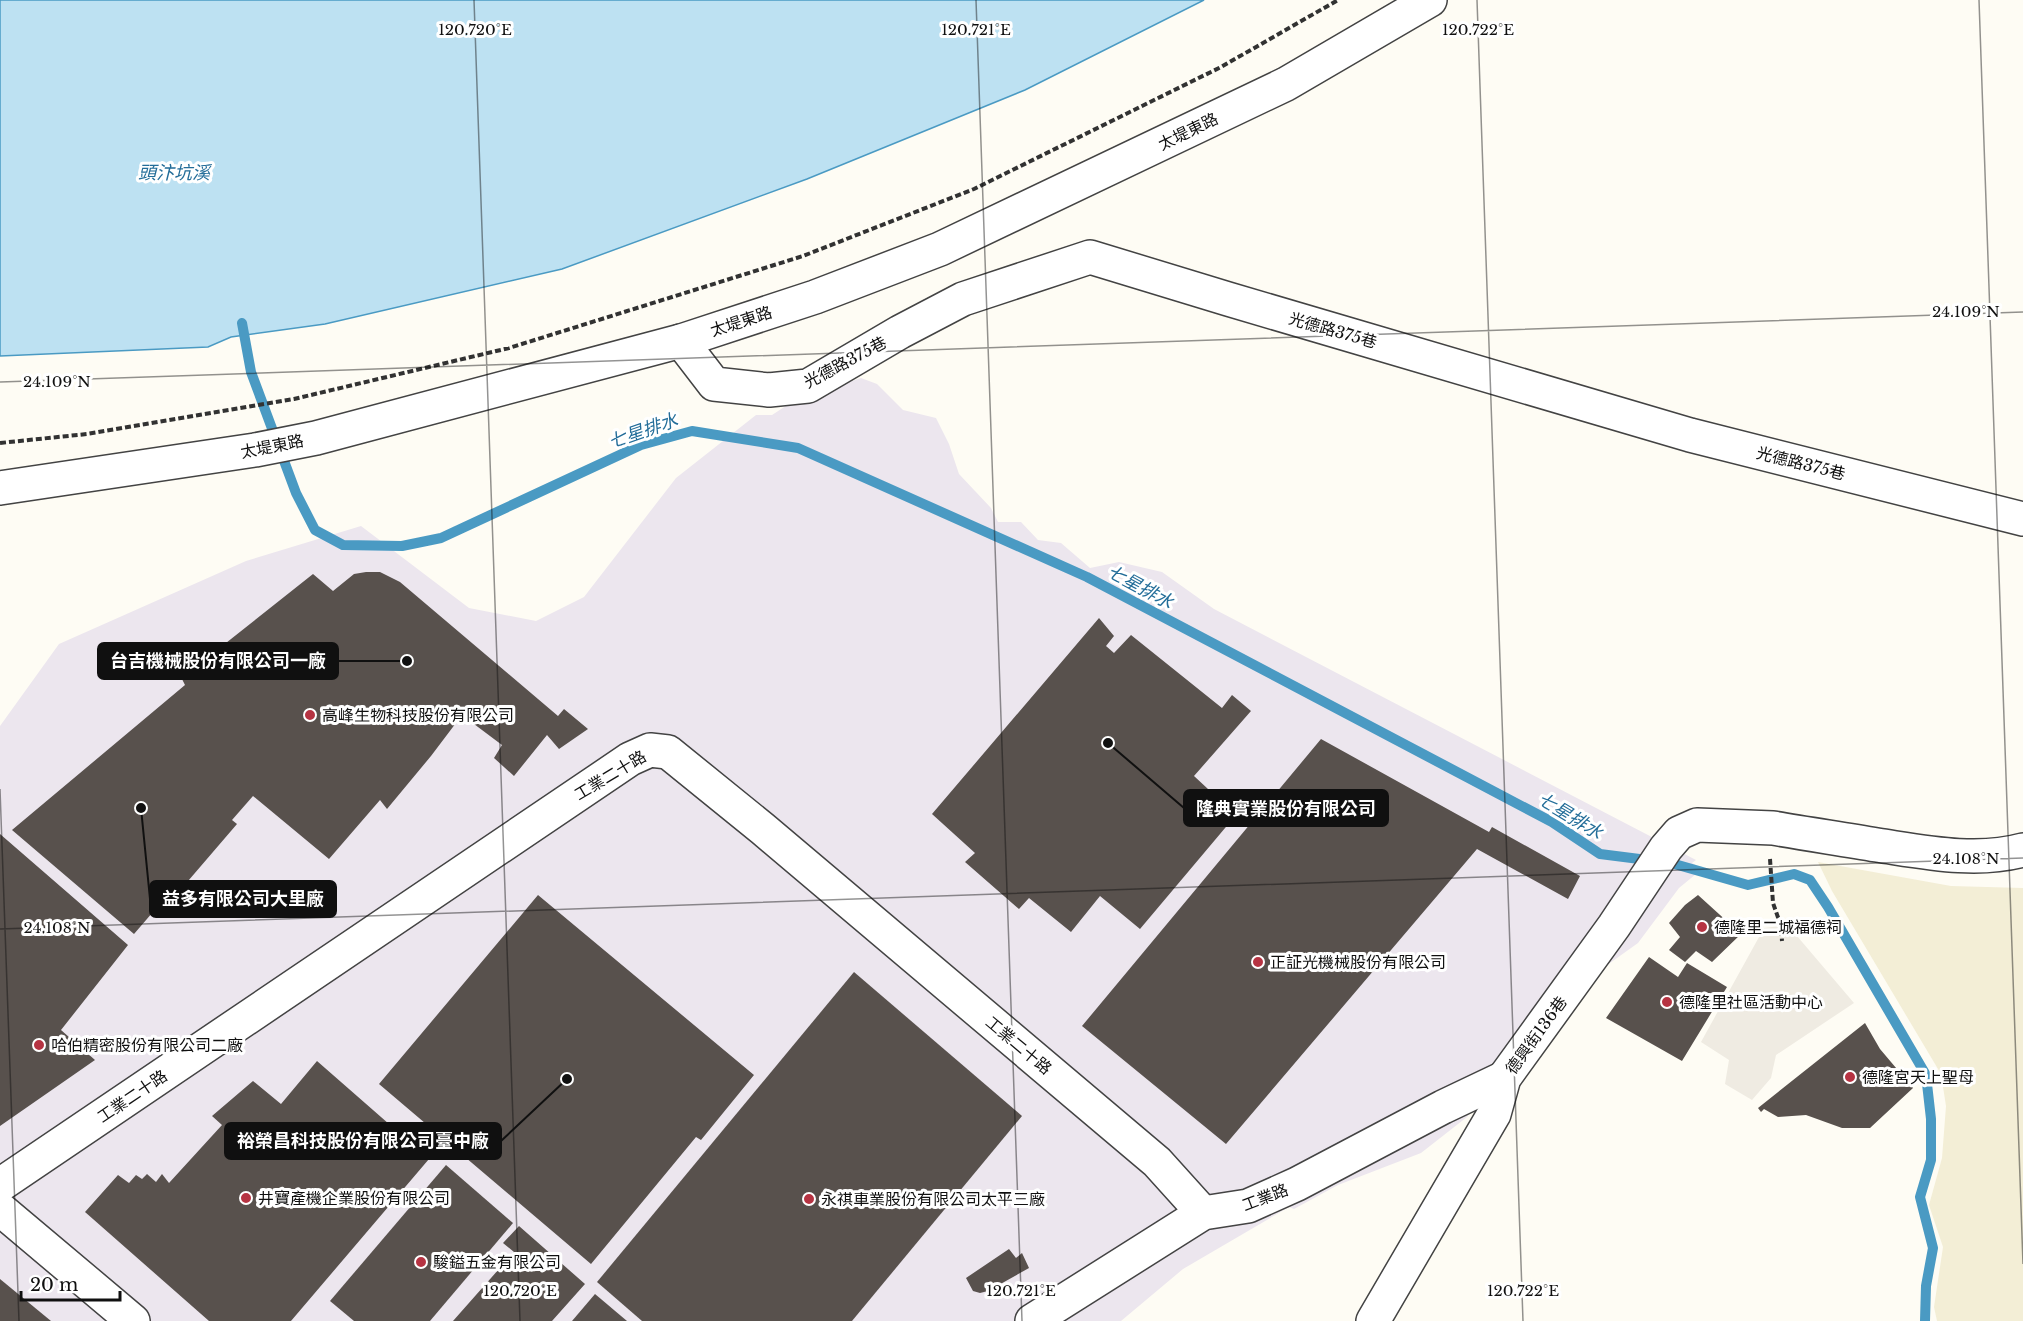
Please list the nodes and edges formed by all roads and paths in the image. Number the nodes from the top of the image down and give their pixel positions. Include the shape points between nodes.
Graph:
1 (1338, 0) edge
2 (1430, 0) edge
3 (681, 341) junction
4 (0, 443) edge
5 (0, 488) edge
6 (2023, 519) edge
7 (2023, 850) edge
8 (1770, 858) dead end
9 (1782, 941) dead end
10 (1504, 1078) junction
11 (0, 1185) edge
12 (0, 1209) edge
13 (1203, 1214) junction
14 (133, 1321) edge
15 (1032, 1321) edge
16 (1373, 1321) edge

1 - 4 path via 1221,68 974,189 802,256 509,348 273,403 87,434
2 - 3 street, 太堤東路 via 1286,84 940,249 815,297
3 - 5 street, 太堤東路 via 316,438
3 - 6 street, 光德路375巷 via 714,384 769,390 808,386 963,299 1090,257 1690,435
7 - 10 street, 德興街136巷 via 1979,856 1931,854 1773,828 1697,825 1679,833 1666,848
8 - 9 path via 1773,903 1782,926
10 - 13 street, 工業路 via 1278,1193 1248,1206
10 - 16 street, 德興街136巷 via 1494,1114
11 - 13 street, 工業二十路 via 630,759 650,750 668,752 763,829 1157,1162
12 - 14 street
13 - 15 street, 工業路

